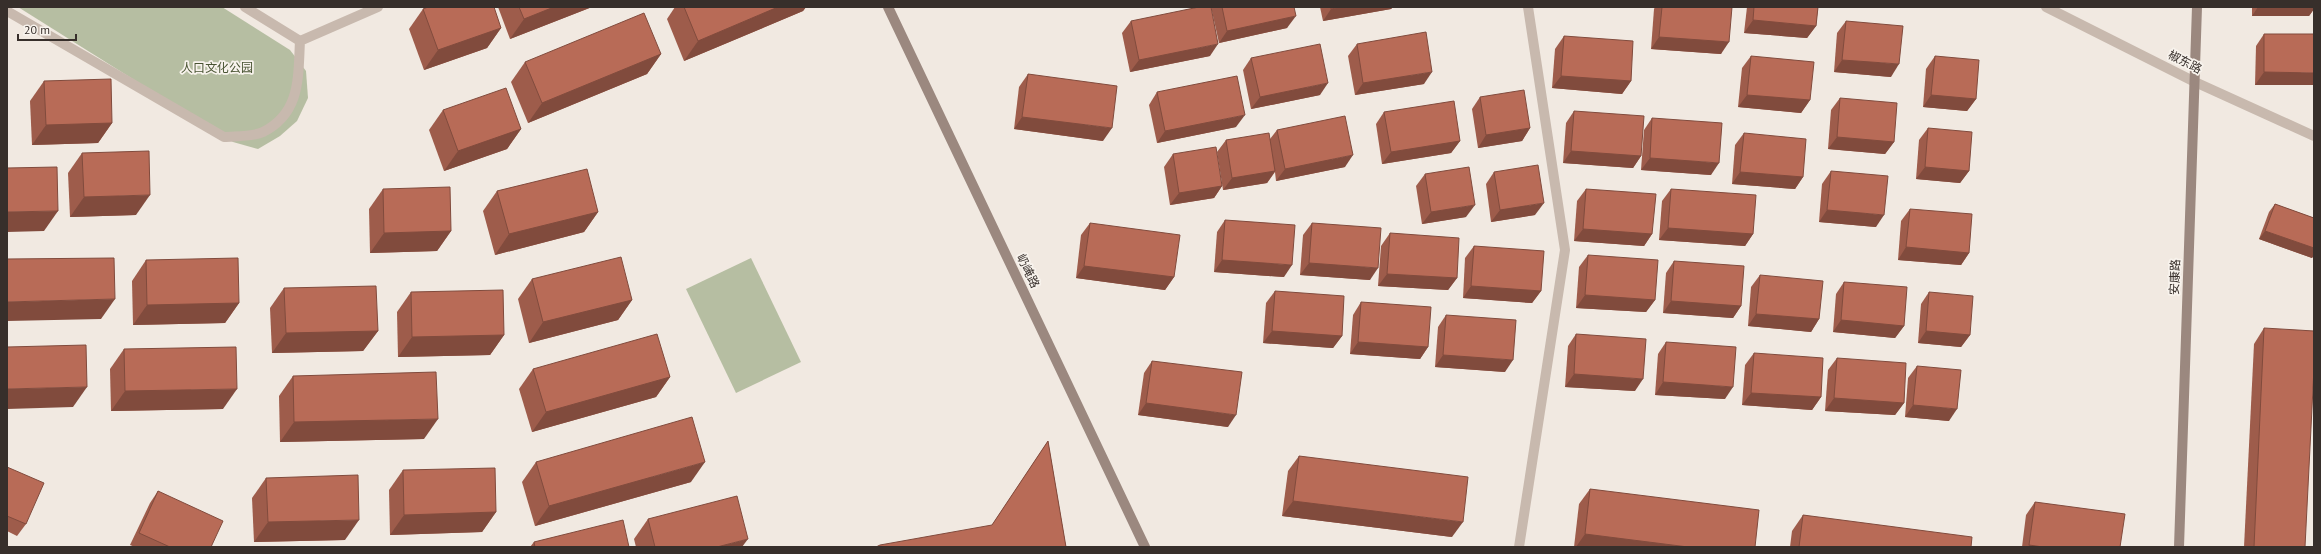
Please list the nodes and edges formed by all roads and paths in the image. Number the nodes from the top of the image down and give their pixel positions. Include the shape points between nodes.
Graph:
1 (245, 7) edge
2 (378, 7) edge
3 (888, 7) edge
4 (1528, 7) edge
5 (2046, 7) edge
6 (2197, 7) edge
7 (7, 10) edge
8 (300, 41) junction
9 (2195, 82) junction
10 (2314, 136) edge
11 (1145, 547) edge
12 (1519, 547) edge
13 (2179, 547) edge

1 - 8 street
2 - 8 street
3 - 11 street, 屷崦路
4 - 12 street via 1565,250
5 - 9 street, 椒东路
6 - 9 street, 安康路
7 - 8 street via 224,137 262,132 285,116 298,88
9 - 10 street, 椒东路
9 - 13 street, 安康路

